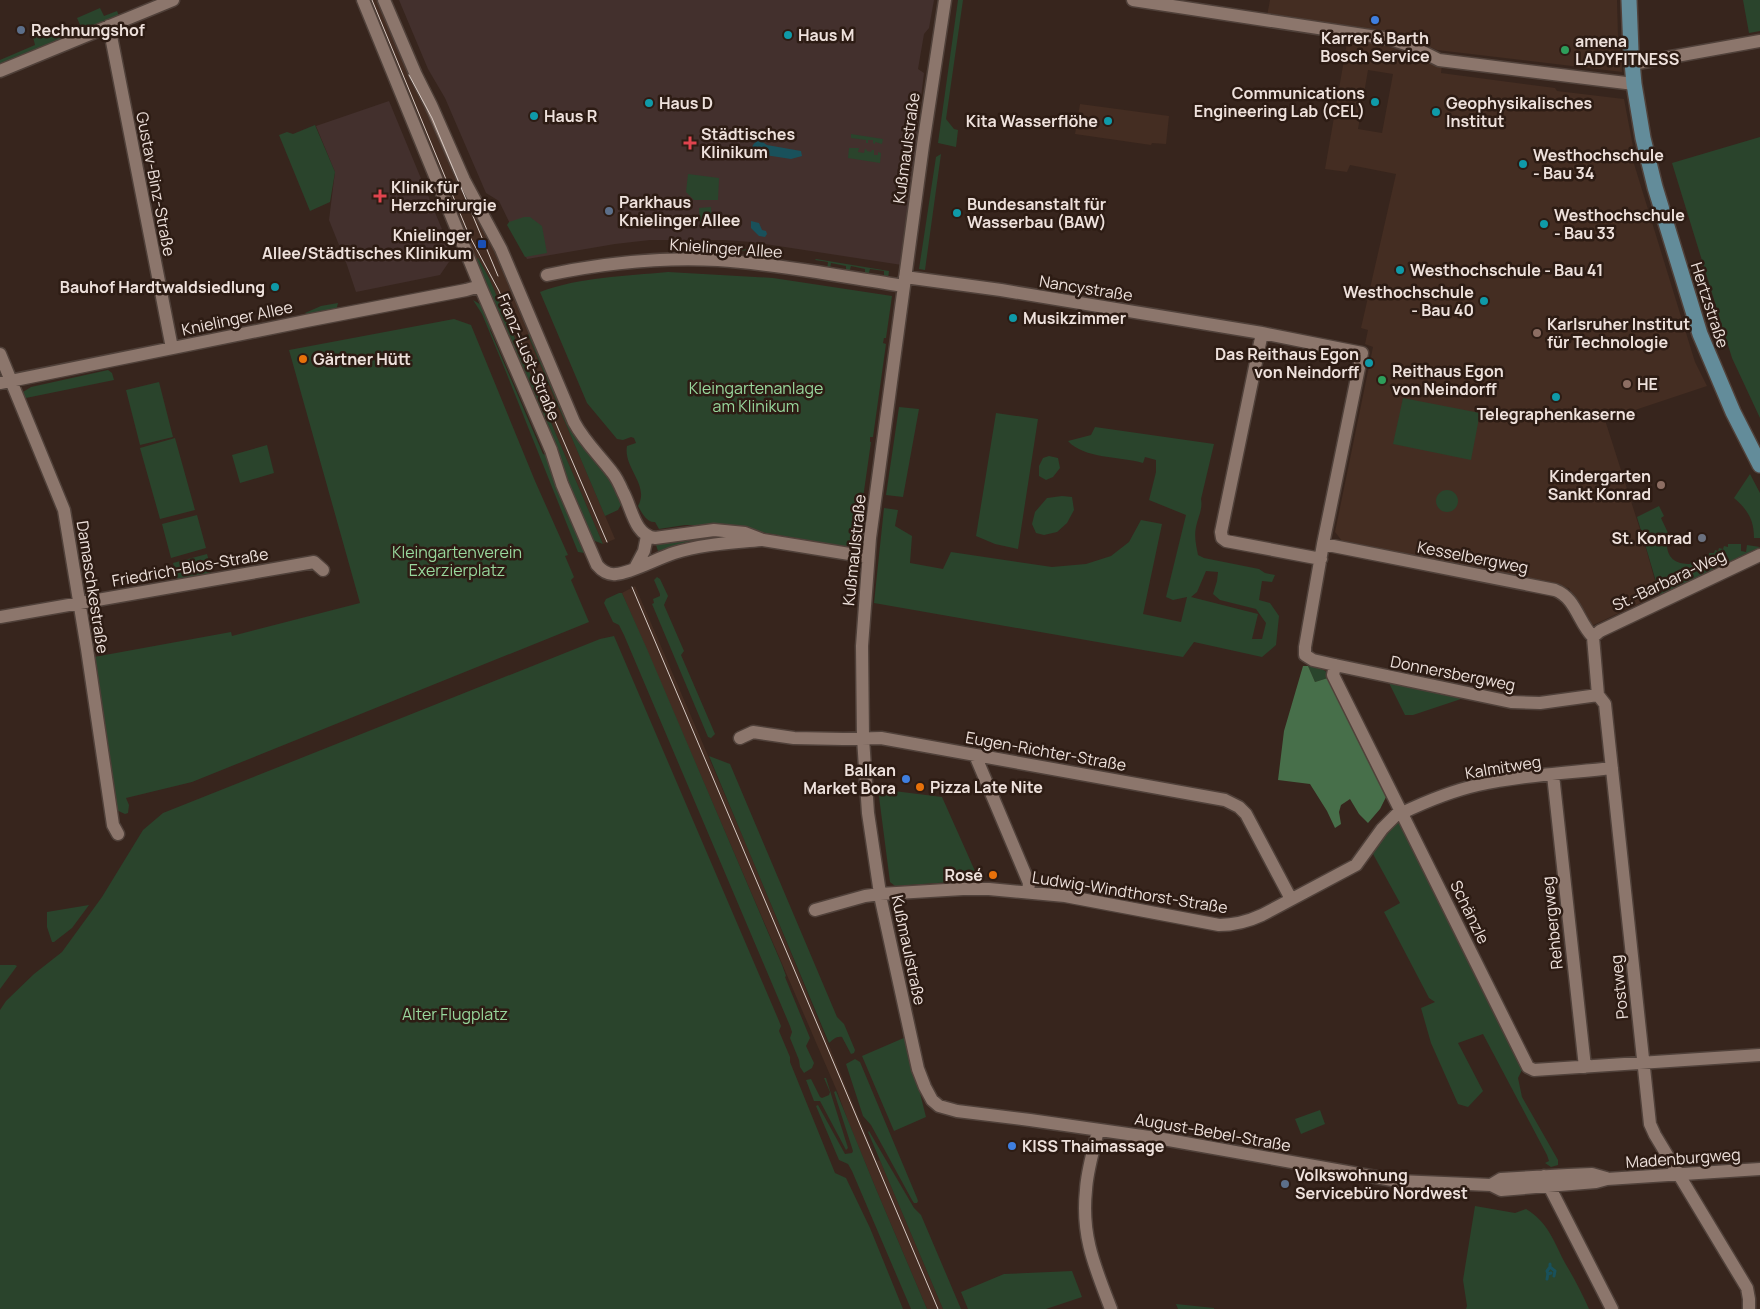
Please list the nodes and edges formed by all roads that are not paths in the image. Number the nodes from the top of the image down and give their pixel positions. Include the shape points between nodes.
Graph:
1 (172, 0) edge
2 (363, 0) edge
3 (384, 0) edge
4 (945, 0) edge
5 (1133, 0) edge
6 (1629, 0) edge
7 (109, 26) junction
8 (1760, 40) edge
9 (1632, 64) junction
10 (0, 71) edge
11 (1634, 84) junction
12 (547, 275) dead end
13 (904, 282) junction
14 (480, 286) junction
15 (1262, 334) junction
16 (172, 348) junction
17 (0, 354) edge
18 (6, 382) edge
19 (1760, 465) edge
20 (647, 536) junction
21 (764, 540) junction
22 (1323, 544) junction
23 (1760, 555) edge
24 (868, 557) junction
25 (1321, 559) junction
26 (635, 568) junction
27 (323, 570) dead end
28 (79, 604) junction
29 (0, 617) edge
30 (1593, 637) junction
31 (1305, 655) joint
32 (1335, 665) junction
33 (1598, 695) junction
34 (740, 738) dead end
35 (863, 738) junction
36 (975, 755) junction
37 (1612, 768) junction
38 (1553, 775) junction
39 (1402, 811) junction
40 (118, 834) dead end
41 (1028, 892) junction
42 (880, 894) junction
43 (1291, 899) junction
44 (815, 910) dead end
45 (1760, 1055) edge
46 (1644, 1063) junction
47 (1584, 1067) junction
48 (932, 1100) joint
49 (1098, 1130) junction
50 (1760, 1169) edge
51 (1678, 1174) junction
52 (1546, 1181) junction
53 (1111, 1309) edge
54 (1612, 1309) edge
55 (1749, 1309) edge

1 - 7 street
2 - 14 street, Franz-Lust-Straße
3 - 20 street, Franz-Lust-Straße via 464,180 501,249 574,422 613,472 641,531
4 - 13 street, Kußmaulstraße
5 - 11 street via 1390,39 1439,60
6 - 9 main road, Hertzstraße
7 - 10 street
7 - 16 street, Gustav-Binz-Straße
8 - 9 street
9 - 11 main road, Hertzstraße
11 - 19 main road, Hertzstraße via 1651,170 1694,316 1725,394
12 - 13 street, Knielinger Allee via 642,261 686,259
13 - 15 street, Nancystraße via 1001,290
13 - 24 street, Kußmaulstraße
14 - 16 street, Knielinger Allee
14 - 26 street, Franz-Lust-Straße via 595,562 610,574
15 - 22 street, Nancystraße via 1362,353
15 - 25 street via 1222,538
16 - 18 street, Knielinger Allee
17 - 18 street, Damaschkestraße
18 - 28 street, Damaschkestraße via 18,402 64,510
20 - 21 street, Franz-Lust-Straße via 714,530 745,532
20 - 26 street
21 - 24 street, Franz-Lust-Straße
21 - 26 street, Franz-Lust-Straße via 720,542 685,550
22 - 25 street, Nancystraße
22 - 30 street, Kesselbergweg via 1555,590 1570,600
23 - 30 street, St.-Barbara-Weg via 1600,630
24 - 35 street, Kußmaulstraße via 862,646
25 - 31 street, Nancystraße
27 - 28 street, Friedrich-Blos-Straße via 314,562
28 - 29 street, Friedrich-Blos-Straße
28 - 40 street, Damaschkestraße via 113,825
30 - 33 street, Postweg
31 - 32 street, Donnersbergweg
32 - 33 street, Donnersbergweg via 1511,702 1540,703
32 - 39 street, Schänzle via 1333,675
33 - 37 street, Postweg via 1605,704
34 - 35 street, Eugen-Richter-Straße via 753,732 794,738
35 - 36 street, Eugen-Richter-Straße via 897,740
35 - 42 street, Kußmaulstraße via 867,805
36 - 41 street via 1028,882
36 - 43 street, Eugen-Richter-Straße via 1229,801 1240,807 1248,818
37 - 38 street, Kalmitweg
37 - 46 street, Postweg
38 - 39 street, Kalmitweg via 1477,785
38 - 47 street, Rehbergweg
39 - 43 street, Ludwig-Windthorst-Straße via 1382,829 1356,865
39 - 47 street, Schänzle via 1528,1067 1534,1070
41 - 42 street, Ludwig-Windthorst-Straße via 964,889
41 - 43 street, Ludwig-Windthorst-Straße via 1227,925 1251,920
42 - 44 street, Ludwig-Windthorst-Straße
42 - 48 street, Kußmaulstraße via 918,1069
45 - 46 street, Schänzle
46 - 47 street, Schänzle
46 - 51 street, Postweg via 1649,1121
48 - 49 street, August-Bebel-Straße via 939,1106 957,1111
49 - 52 street, August-Bebel-Straße via 1398,1181 1491,1186 1501,1190
49 - 53 street via 1084,1211 1091,1254
50 - 51 street, Madenburgweg
51 - 52 street, Madenburgweg via 1596,1182
51 - 55 street, Postweg via 1747,1288
52 - 54 street

